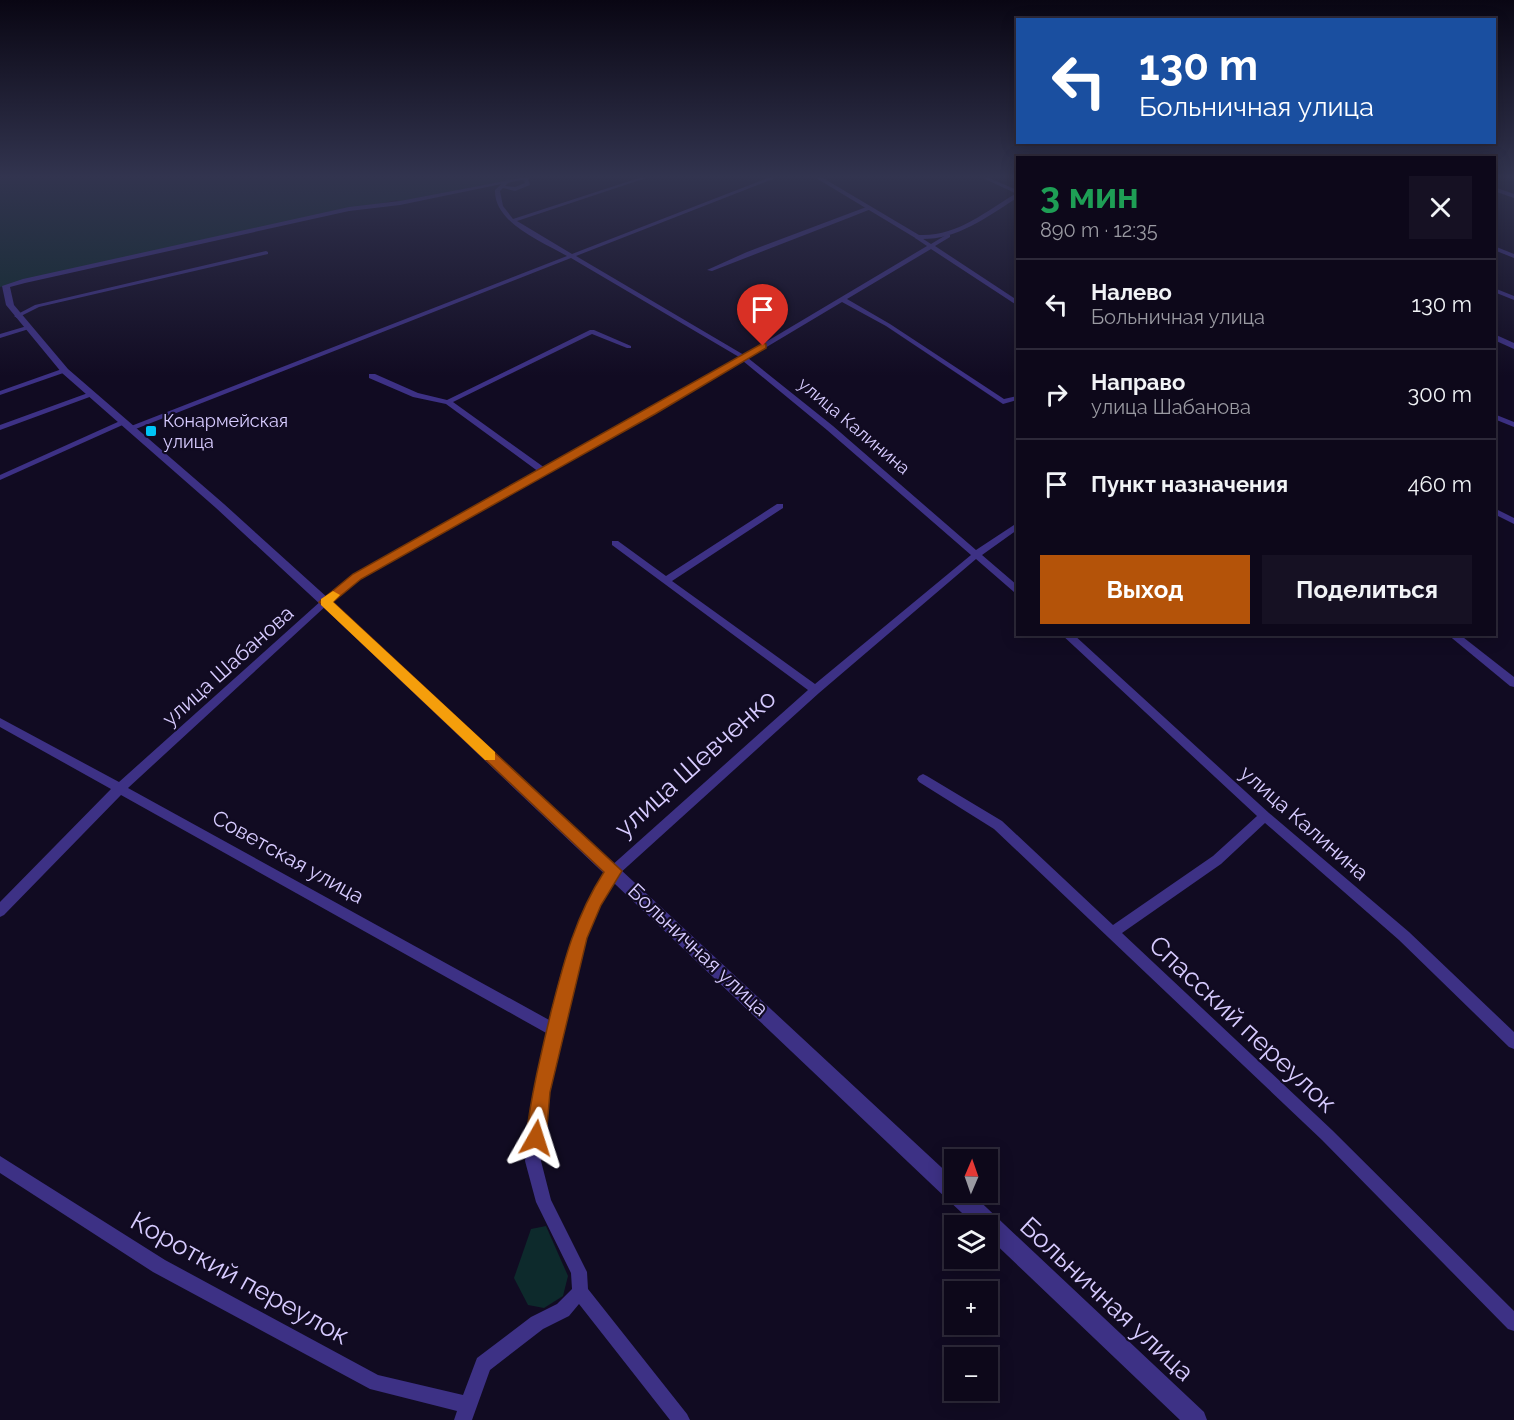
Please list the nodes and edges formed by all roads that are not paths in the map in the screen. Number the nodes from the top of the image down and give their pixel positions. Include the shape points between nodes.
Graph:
1 (192, 244) edge
2 (552, 244) edge
3 (599, 244) edge
4 (774, 244) edge
5 (928, 244) edge
6 (935, 244) edge
7 (1496, 249) edge
8 (266, 253) dead end
9 (571, 255) junction
10 (1514, 256) edge
11 (710, 270) dead end
12 (2, 287) edge
13 (1496, 291) edge
14 (1514, 298) edge
15 (842, 299) junction
16 (1016, 302) edge
17 (17, 316) junction
18 (27, 328) junction
19 (0, 336) edge
20 (1496, 338) edge
21 (1514, 346) edge
22 (629, 347) dead end
23 (743, 357) junction
24 (65, 371) junction
25 (372, 376) dead end
26 (0, 393) edge
27 (91, 395) junction
28 (1016, 398) edge
29 (448, 402) junction
30 (1496, 417) edge
31 (1514, 425) edge
32 (126, 426) junction
33 (0, 428) edge
34 (544, 471) junction
35 (0, 478) edge
36 (780, 506) dead end
37 (1496, 512) edge
38 (1514, 521) edge
39 (1016, 527) edge
40 (615, 543) dead end
41 (976, 554) junction
42 (665, 581) junction
43 (1016, 589) edge
44 (325, 602) junction
45 (1068, 636) edge
46 (1455, 636) edge
47 (1514, 683) edge
48 (815, 690) junction
49 (0, 722) edge
50 (924, 779) dead end
51 (118, 789) junction
52 (1265, 816) junction
53 (614, 871) junction
54 (0, 911) edge
55 (1112, 933) junction
56 (554, 1030) junction
57 (1514, 1042) edge
58 (0, 1164) edge
59 (944, 1183) edge
60 (966, 1203) edge
61 (580, 1292) junction
62 (1514, 1323) edge
63 (466, 1412) edge
64 (681, 1420) edge
65 (1196, 1420) edge

1 - 12 street
2 - 9 street, улица Калинина
3 - 9 street
4 - 11 street
5 - 15 street, улица Шабанова
6 - 16 street
7 - 10 street
8 - 17 street via 37,306
9 - 23 street, улица Калинина
9 - 32 street
12 - 17 street, Больничная улица
13 - 14 street
15 - 23 street, улица Шабанова
15 - 28 street via 1004,402
17 - 18 street, Больничная улица
18 - 19 street
18 - 24 street, Больничная улица
20 - 21 street
22 - 29 street via 592,331
23 - 34 street, улица Шабанова
23 - 41 street, улица Калинина
24 - 26 street
24 - 27 street, Больничная улица
25 - 29 street
27 - 32 street, Больничная улица
27 - 33 street
29 - 34 street
30 - 31 street
32 - 35 street
32 - 44 street, Больничная улица
34 - 44 street, улица Шабанова via 357,577
36 - 42 street
37 - 38 street
39 - 41 street, улица Шевченко
40 - 42 street
41 - 43 street, улица Калинина
41 - 48 street, улица Шевченко
42 - 48 street
44 - 51 street, улица Шабанова
44 - 53 street, Больничная улица
45 - 52 street, улица Калинина
46 - 47 street
48 - 53 street, улица Шевченко
49 - 51 street, Советская улица
50 - 55 street, Спасский переулок via 998,825
51 - 54 street, улица Шабанова
51 - 56 street, Советская улица
52 - 55 street via 1217,860
52 - 57 street, улица Калинина via 1404,936
53 - 56 street, улица Шевченко via 595,900 578,938
53 - 59 street, Больничная улица
55 - 62 street, Спасский переулок via 1327,1135
56 - 61 street, улица Шевченко via 541,1092 534,1161 544,1202 579,1272
58 - 63 street, Короткий переулок via 159,1266 376,1383
60 - 65 street, Больничная улица
61 - 63 street via 563,1310 537,1323 483,1364
61 - 64 street

